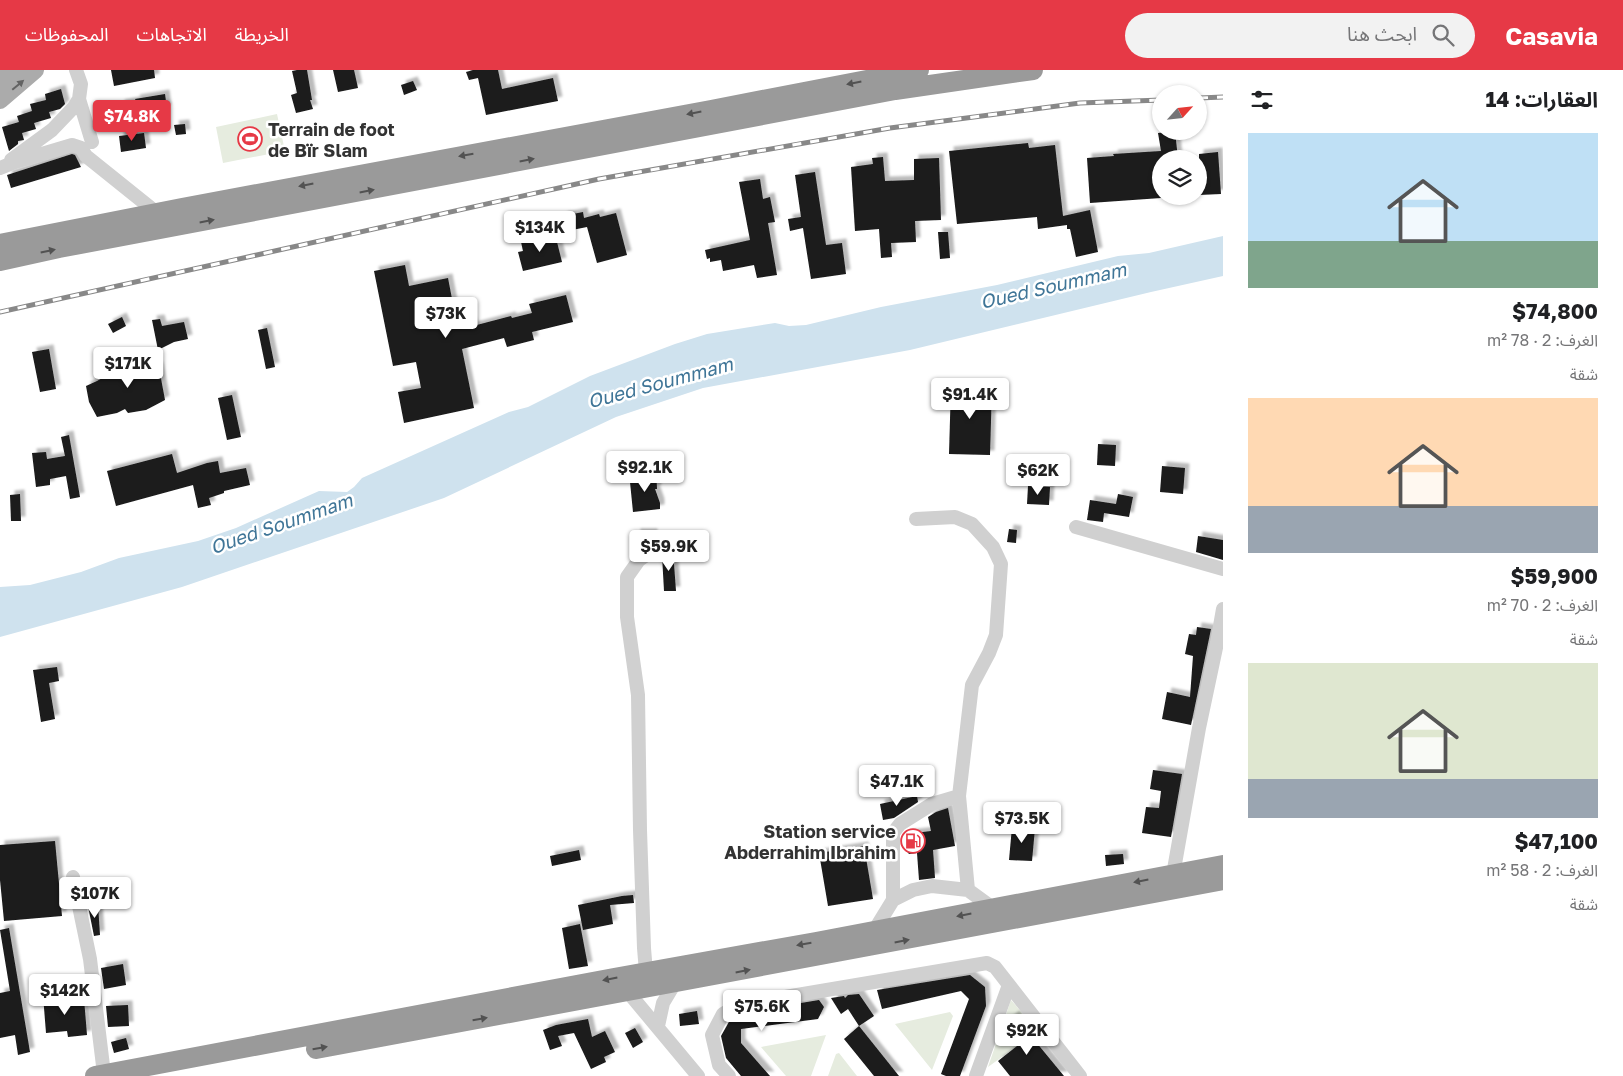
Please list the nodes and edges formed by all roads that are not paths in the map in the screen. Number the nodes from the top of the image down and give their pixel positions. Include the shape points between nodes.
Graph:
1 (14, 70) edge
2 (35, 70) edge
3 (76, 70) edge
4 (919, 70) edge
5 (1033, 70) edge
6 (0, 82) edge
7 (79, 99) junction
8 (0, 100) edge
9 (92, 142) dead end
10 (1, 167) edge
11 (157, 213) junction
12 (0, 244) edge
13 (0, 261) edge
14 (916, 519) dead end
15 (1076, 527) dead end
16 (661, 545) dead end
17 (1223, 569) edge
18 (1223, 609) edge
19 (959, 796) junction
20 (1223, 865) edge
21 (1173, 875) junction
22 (73, 877) dead end
23 (1223, 880) edge
24 (968, 890) junction
25 (893, 900) junction
26 (994, 909) junction
27 (874, 931) junction
28 (646, 972) junction
29 (675, 983) junction
30 (1009, 985) junction
31 (628, 992) junction
32 (658, 1026) junction
33 (100, 1075) edge
34 (169, 1076) edge
35 (698, 1076) edge
36 (729, 1076) edge
37 (976, 1076) edge
38 (1080, 1076) edge

1 - 6 main road
8 -> 2 main road
3 - 7 street via 80,84
4 -> 11 highway
13 -> 5 highway via 817,104
7 - 9 street
7 - 10 street via 52,130
10 - 11 street via 72,145 81,148 93,162
11 - 12 highway
14 - 19 street via 955,517 972,524 993,547 1001,564 996,635 972,685
15 - 17 street
16 - 28 street via 638,560 627,577 627,617 638,695
18 - 21 street
19 - 24 street
19 - 25 street via 932,804 900,824 893,833
20 - 21 highway
21 -> 26 highway
22 - 33 street via 90,959
29 -> 23 highway
24 - 25 street via 932,886 913,890
24 - 26 street
25 - 27 street
26 -> 27 highway
27 -> 28 highway
28 -> 33 highway
29 - 31 highway
29 - 32 street via 663,1003
30 - 36 street via 995,967 987,963 738,1004 723,1014 712,1035 719,1064
30 - 37 street
30 - 38 street
31 - 32 street
34 -> 31 highway
32 - 35 street

